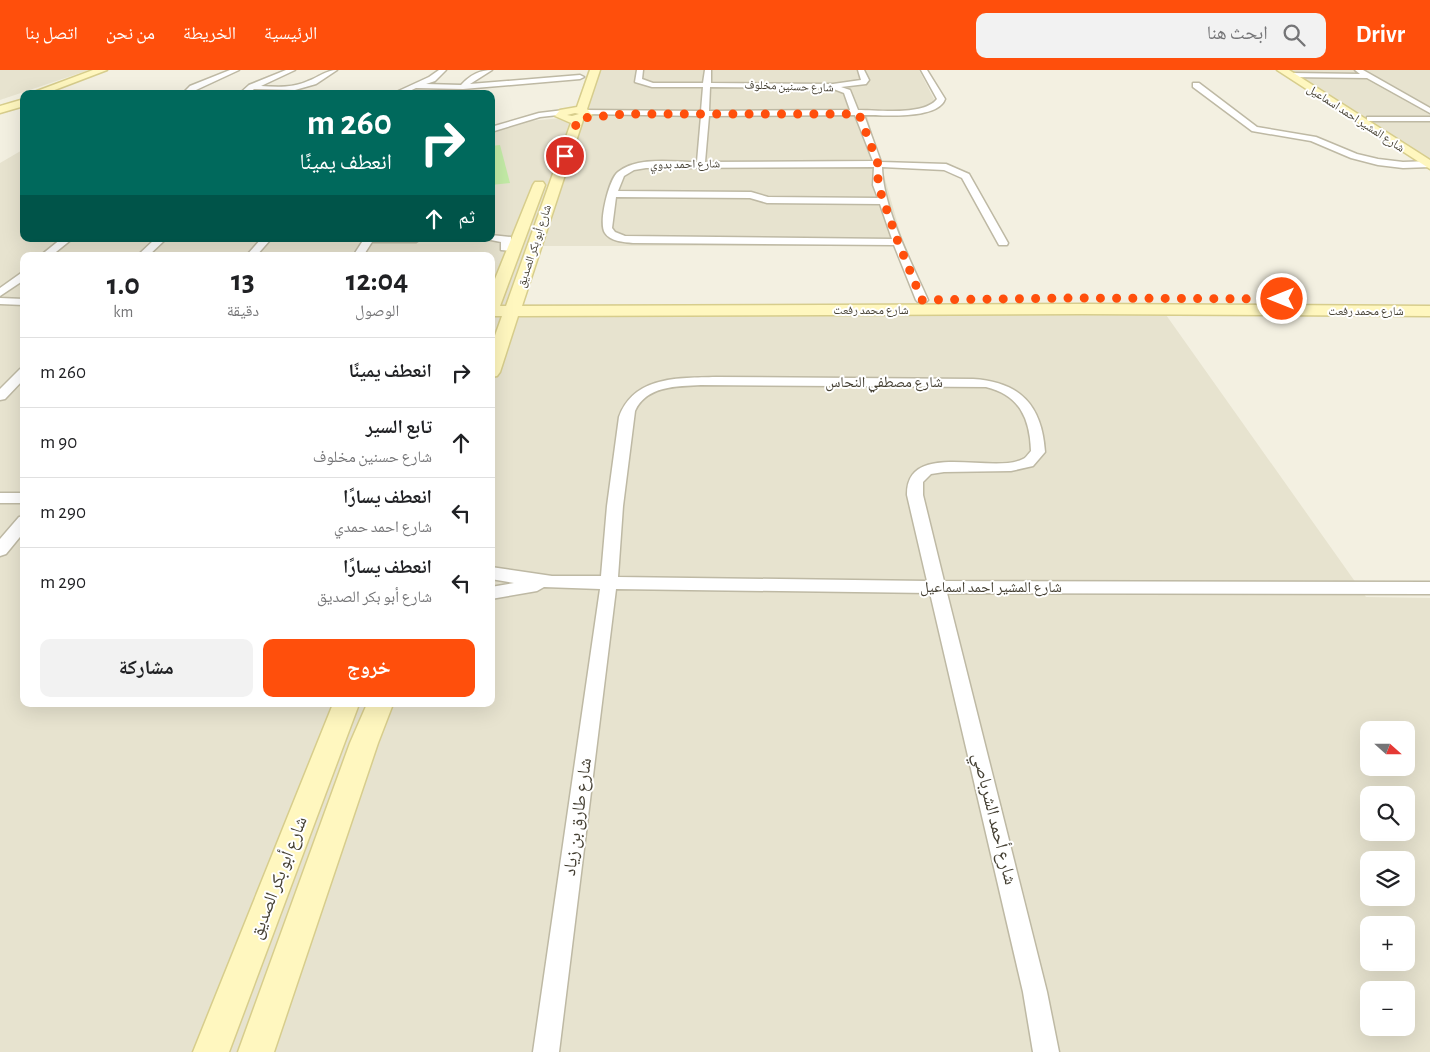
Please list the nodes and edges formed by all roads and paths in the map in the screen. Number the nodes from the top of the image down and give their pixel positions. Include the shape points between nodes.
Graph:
1 (102, 70) edge
2 (115, 70) edge
3 (236, 70) edge
4 (292, 70) edge
5 (334, 70) edge
6 (443, 70) edge
7 (489, 70) edge
8 (595, 70) edge
9 (640, 70) edge
10 (708, 70) edge
11 (861, 70) edge
12 (924, 70) edge
13 (1358, 70) edge
14 (1286, 73) edge
15 (1368, 76) junction
16 (580, 77) edge
17 (1196, 84) dead end
18 (707, 85) junction
19 (415, 86) junction
20 (832, 86) junction
21 (252, 87) junction
22 (45, 90) edge
23 (59, 90) edge
24 (190, 90) edge
25 (248, 90) edge
26 (406, 90) edge
27 (462, 90) edge
28 (20, 98) edge
29 (20, 103) edge
30 (0, 105) edge
31 (0, 110) edge
32 (1430, 112) edge
33 (573, 113) junction
34 (705, 113) junction
35 (857, 114) junction
36 (1370, 119) dead end
37 (1430, 119) edge
38 (495, 129) edge
39 (550, 158) dead end
40 (701, 164) junction
41 (878, 164) junction
42 (1429, 165) edge
43 (543, 176) dead end
44 (612, 194) junction
45 (884, 201) junction
46 (495, 238) edge
47 (63, 242) edge
48 (158, 242) edge
49 (263, 242) edge
50 (898, 242) junction
51 (1003, 243) dead end
52 (515, 248) junction
53 (50, 252) edge
54 (146, 252) edge
55 (255, 252) edge
56 (20, 277) edge
57 (0, 293) edge
58 (1430, 299) edge
59 (922, 300) junction
60 (0, 301) edge
61 (495, 301) edge
62 (20, 302) edge
63 (515, 304) junction
64 (1086, 304) junction
65 (495, 306) edge
66 (1430, 311) edge
67 (495, 361) edge
68 (20, 376) edge
69 (0, 396) edge
70 (0, 498) edge
71 (20, 498) edge
72 (20, 526) edge
73 (0, 550) edge
74 (495, 574) edge
75 (552, 582) junction
76 (609, 582) junction
77 (937, 587) junction
78 (1430, 588) edge
79 (495, 592) edge
80 (345, 707) edge
81 (379, 707) edge
82 (211, 1052) edge
83 (256, 1052) edge
84 (546, 1052) edge
85 (1046, 1052) edge

1 - 22 street
2 - 23 street
3 - 24 street
4 - 21 street
5 - 21 street via 295,89
6 - 19 street via 437,77
7 - 27 street via 470,79
8 - 33 street, شارع أبو بكر الصديق
9 - 18 street, شارع حسنين مخلوف via 638,80 646,84
10 - 18 street
11 - 20 street via 863,82
12 - 35 street via 941,98 939,104 916,112
13 - 15 street
14 - 15 street
14 - 42 street, شارع المشير احمد اسماعيل
15 - 32 street
16 - 27 street
17 - 42 street via 1255,129 1313,139 1378,162
18 - 20 street, شارع حسنين مخلوف
18 - 34 street
19 - 26 street
19 - 27 street
20 - 35 street, شارع حسنين مخلوف via 847,92
21 - 25 street
28 - 30 street
29 - 31 street
33 - 34 street
33 - 38 street via 529,118
33 - 39 street, شارع أبو بكر الصديق
33 - 63 street, شارع أبو بكر الصديق
34 - 35 street
34 - 40 street
35 - 41 street, شارع حسنين مخلوف
36 - 37 street
40 - 41 street, شارع احمد بدوي
40 - 44 street, شارع احمد بدوي via 631,168 620,174
41 - 45 street, شارع حسنين مخلوف via 878,185
41 - 51 street, شارع احمد بدوي via 937,165 961,172
43 - 52 street, شارع أبو بكر الصديق
44 - 45 street via 751,195 763,200
44 - 50 street, شارع احمد بدوي via 607,230 625,240
45 - 50 street, شارع حسنين مخلوف
46 - 52 street via 507,239 505,248
47 - 53 street
48 - 54 street
49 - 55 street
50 - 59 street, شارع حسنين مخلوف
52 - 61 street, شارع أبو بكر الصديق
56 - 57 street
58 - 64 street, شارع محمد رفعت
59 - 63 street, شارع محمد رفعت
59 - 64 street, شارع محمد رفعت
60 - 62 street
63 - 64 street, شارع محمد رفعت
63 - 65 street, شارع محمد رفعت
63 - 67 street, شارع أبو بكر الصديق
64 - 66 street, شارع محمد رفعت
68 - 69 street
70 - 71 street
72 - 73 street
74 - 75 street, شارع المشير احمد اسماعيل
75 - 76 street, شارع المشير احمد اسماعيل
75 - 79 street, شارع المشير احمد اسماعيل
76 - 77 street, شارع المشير احمد اسماعيل
76 - 77 street, شارع مصطفي النحاس via 626,417 630,405 644,391 689,382 985,383 1012,393 1021,401 1040,447 1038,454 1029,462 1014,467 945,467 923,473 916,479 915,495
76 - 84 street, شارع طارق بن زياد
77 - 78 street, شارع المشير احمد اسماعيل
77 - 85 street, شارع أحمد الشرباصي
80 - 82 street, شارع أبو بكر الصديق
81 - 83 street

